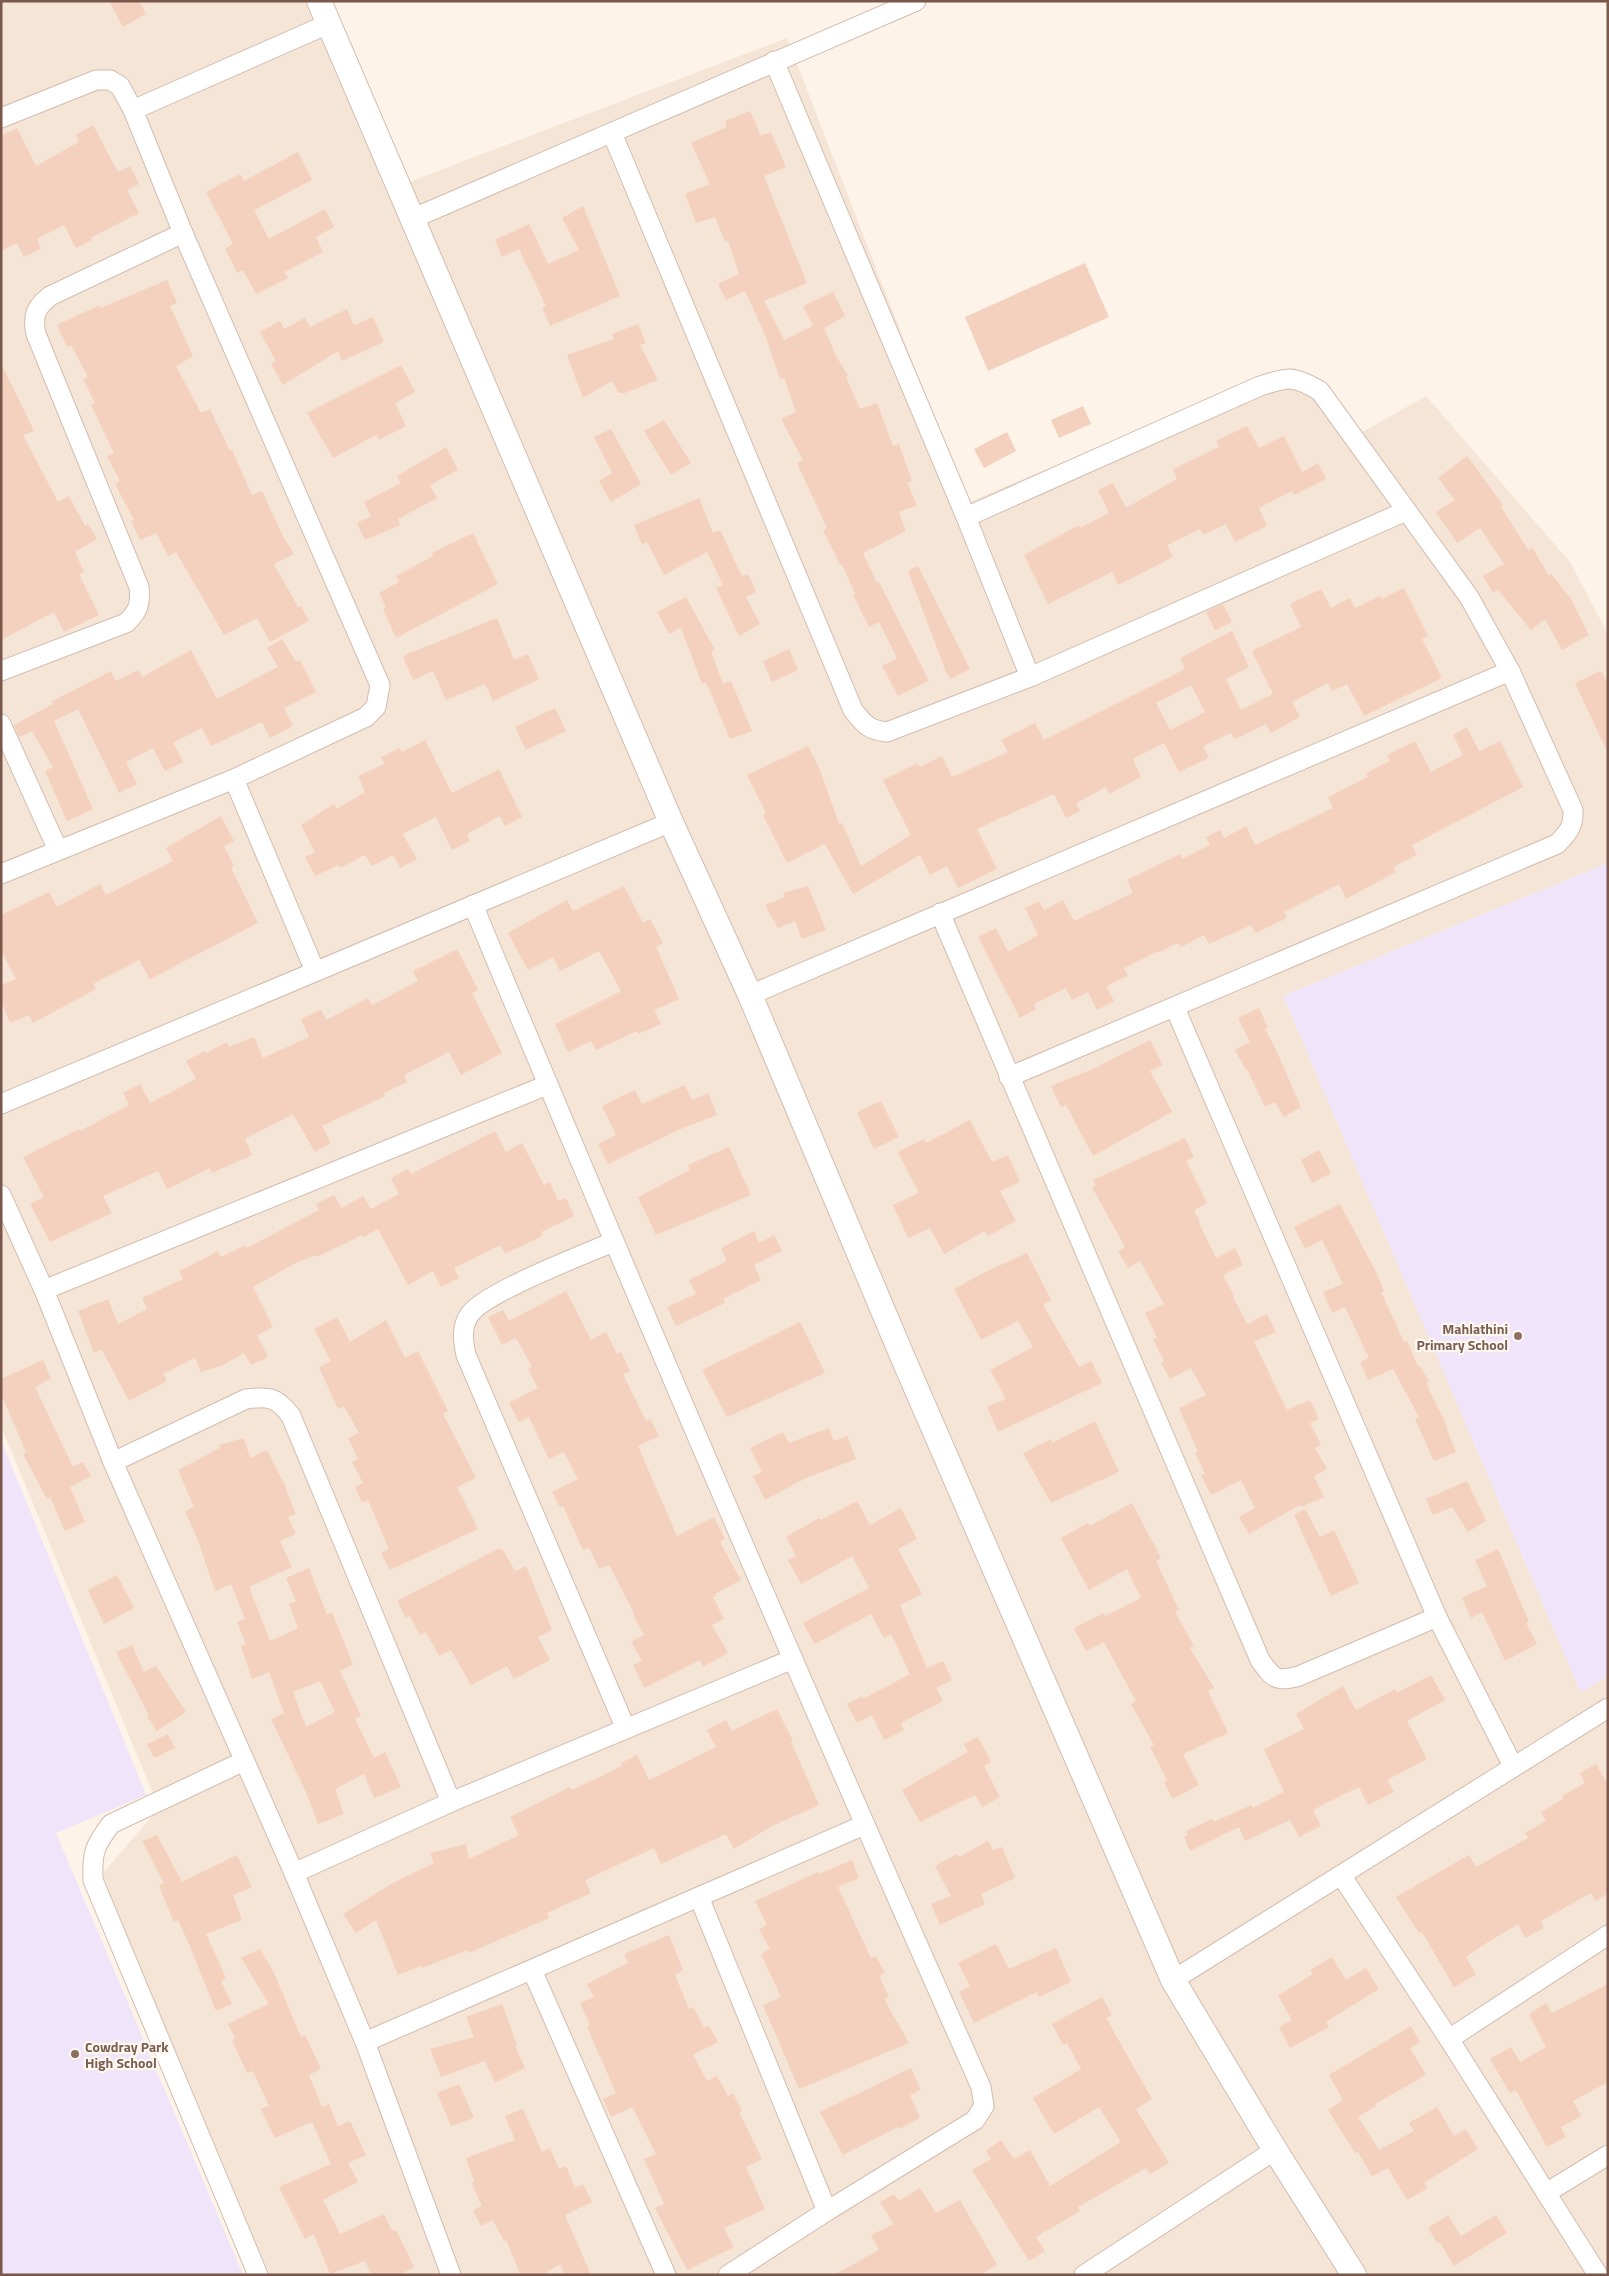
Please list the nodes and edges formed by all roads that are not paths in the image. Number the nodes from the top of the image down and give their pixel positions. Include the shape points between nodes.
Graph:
1 (319, 1) edge
2 (916, 1) edge
3 (328, 24) junction
4 (774, 61) junction
5 (133, 110) junction
6 (1, 118) edge
7 (612, 133) junction
8 (414, 218) junction
9 (182, 233) junction
10 (1406, 511) junction
11 (966, 517) junction
12 (1, 671) edge
13 (1510, 671) junction
14 (1030, 677) junction
15 (1, 724) edge
16 (234, 780) junction
17 (671, 822) junction
18 (58, 850) junction
19 (1, 874) edge
20 (472, 905) junction
21 (940, 913) junction
22 (315, 972) junction
23 (750, 996) junction
24 (1174, 1008) junction
25 (1009, 1077) junction
26 (548, 1085) junction
27 (1, 1104) edge
28 (1, 1195) edge
29 (613, 1242) junction
30 (44, 1290) junction
31 (113, 1462) junction
32 (1437, 1617) junction
33 (793, 1659) junction
34 (1608, 1708) edge
35 (626, 1729) junction
36 (244, 1761) junction
37 (1513, 1766) junction
38 (451, 1802) junction
39 (864, 1825) junction
40 (294, 1873) junction
41 (1341, 1874) junction
42 (699, 1897) junction
43 (1608, 1934) edge
44 (532, 1970) junction
45 (1173, 1980) junction
46 (1449, 2038) junction
47 (364, 2042) junction
48 (1275, 2150) junction
49 (1608, 2155) edge
50 (1546, 2193) junction
51 (827, 2211) junction
52 (1092, 2272) edge
53 (258, 2275) edge
54 (451, 2275) edge
55 (666, 2275) edge
56 (728, 2275) edge
57 (1354, 2275) edge
58 (1598, 2275) edge

1 - 3 street
2 - 4 street
3 - 5 street
3 - 8 street
4 - 7 street
4 - 11 street
5 - 6 street via 120,86 103,79
5 - 9 street
7 - 8 street
7 - 14 street via 853,710 874,731 887,732
8 - 17 street
9 - 12 street via 50,296 39,305 34,316 36,334 139,586 141,602 136,614 126,623
9 - 16 street via 380,685 376,707 366,717
10 - 11 street via 1320,392 1300,380 1285,379 1260,386
10 - 13 street via 1469,596
10 - 14 street
11 - 14 street
13 - 21 street
13 - 24 street via 1573,810 1574,821 1563,838 1548,848
15 - 18 street
16 - 18 street
16 - 22 street
17 - 20 street
17 - 23 street
18 - 19 street
20 - 22 street
20 - 26 street
21 - 23 street
21 - 25 street
22 - 27 street
23 - 45 street
24 - 25 street
24 - 32 street
25 - 32 street via 1256,1651 1268,1671 1284,1680 1299,1676
26 - 29 street
26 - 30 street
28 - 30 street
29 - 33 street
29 - 35 street via 488,1299 469,1314 463,1340 466,1354
30 - 31 street
31 - 36 street
31 - 38 street via 246,1399 263,1397 282,1404 291,1416
32 - 37 street
33 - 35 street
33 - 39 street
34 - 37 street
35 - 38 street
36 - 40 street
36 - 53 street via 111,1824 92,1856 93,1880
37 - 41 street
38 - 40 street
39 - 42 street
39 - 51 street via 981,2087 984,2106 976,2120
40 - 47 street
41 - 45 street
41 - 46 street
42 - 44 street
42 - 51 street
43 - 46 street
44 - 47 street
44 - 55 street
45 - 48 street
46 - 50 street
47 - 54 street
48 - 52 street
48 - 57 street
49 - 50 street
50 - 58 street
51 - 56 street

